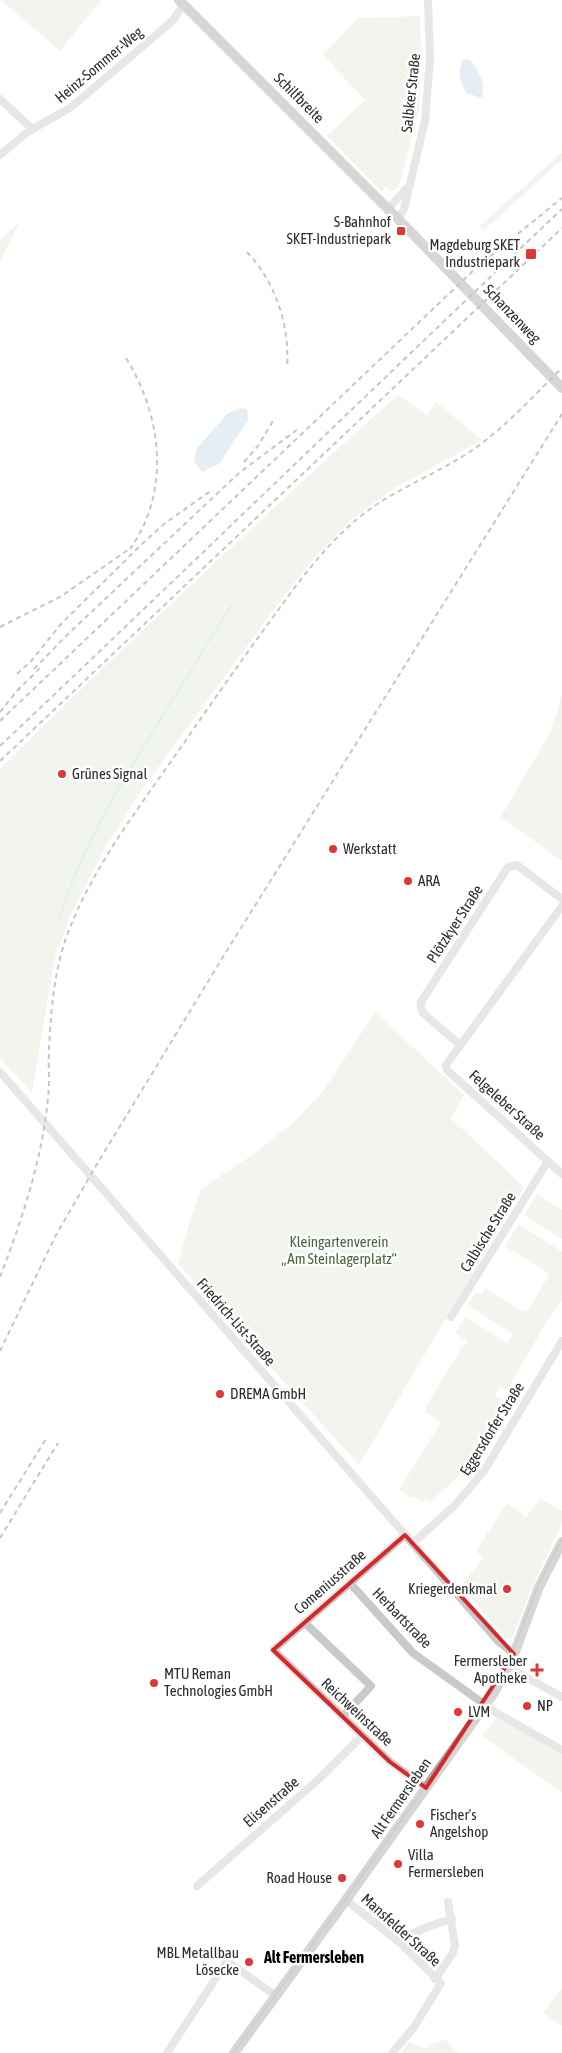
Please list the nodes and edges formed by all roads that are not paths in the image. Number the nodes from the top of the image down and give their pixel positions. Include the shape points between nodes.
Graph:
1 (428, 0) edge
2 (181, 2) edge
3 (0, 99) edge
4 (32, 129) junction
5 (0, 155) edge
6 (408, 188) junction
7 (388, 209) junction
8 (398, 219) junction
9 (562, 388) edge
10 (562, 899) edge
11 (562, 906) edge
12 (460, 1045) junction
13 (0, 1072) edge
14 (548, 1162) junction
15 (562, 1174) edge
16 (451, 1317) dead end
17 (562, 1341) edge
18 (405, 1535) junction
19 (562, 1542) edge
20 (413, 1543) junction
21 (350, 1583) junction
22 (304, 1622) junction
23 (273, 1650) joint
24 (514, 1654) junction
25 (508, 1667) junction
26 (562, 1697) edge
27 (485, 1705) junction
28 (342, 1717) junction
29 (362, 1736) junction
30 (562, 1750) edge
31 (426, 1788) junction
32 (196, 1886) dead end
33 (346, 1900) junction
34 (448, 1902) dead end
35 (452, 1919) junction
36 (399, 1942) junction
37 (435, 1979) junction
38 (276, 1996) junction
39 (167, 2053) edge
40 (234, 2053) edge
41 (392, 2053) edge

1 - 6 street, Salbker Straße via 430,59 425,121
2 - 4 street, Heinz-Sommer-Weg via 173,20 162,30 65,111
2 - 7 main road, Schilfbreite
3 - 4 street
4 - 5 street, Heinz-Sommer-Weg
6 - 7 street, Salbker Straße
6 - 8 street, Salbker Straße via 403,213
7 - 8 main road, Schilfbreite
8 - 9 main road, Schanzenweg
10 - 12 street, Plötzkyer Straße via 517,865 508,867 421,1002 423,1013
11 - 12 street
12 - 14 street, Felgeleber Straße via 446,1065 447,1070
13 - 18 street, Friedrich-List-Straße
14 - 15 street, Felgeleber Straße
14 - 16 street, Calbische Straße
17 - 20 street, Eggersdorfer Straße via 484,1471 472,1487
18 - 20 street, Friedrich-List-Straße
18 - 21 street, Comeniusstraße
19 - 24 main road, Alt Fermersleben via 533,1599
20 - 24 street, Friedrich-List-Straße via 499,1642
21 - 22 street, Comeniusstraße
21 - 27 street, Herbartstraße via 412,1654
22 - 23 street, Comeniusstraße
22 - 28 street via 371,1686
23 - 28 street, Reichweinstraße
24 - 25 main road, Alt Fermersleben
25 - 26 street
25 - 27 main road, Alt Fermersleben
27 - 30 street, Herbartstraße
27 - 31 main road, Alt Fermersleben
28 - 29 street, Reichweinstraße
29 - 31 street, Reichweinstraße via 390,1762
29 - 32 street, Elisenstraße via 320,1778
31 - 33 main road, Alt Fermersleben
33 - 36 street, Mansfelder Straße
33 - 38 main road, Alt Fermersleben
34 - 35 street
35 - 36 street via 417,1930
35 - 37 street via 453,1953
36 - 37 street, Mansfelder Straße
37 - 41 street, Mansfelder Straße via 441,1983 414,2027
38 - 39 street via 227,1961
38 - 40 main road, Alt Fermersleben

